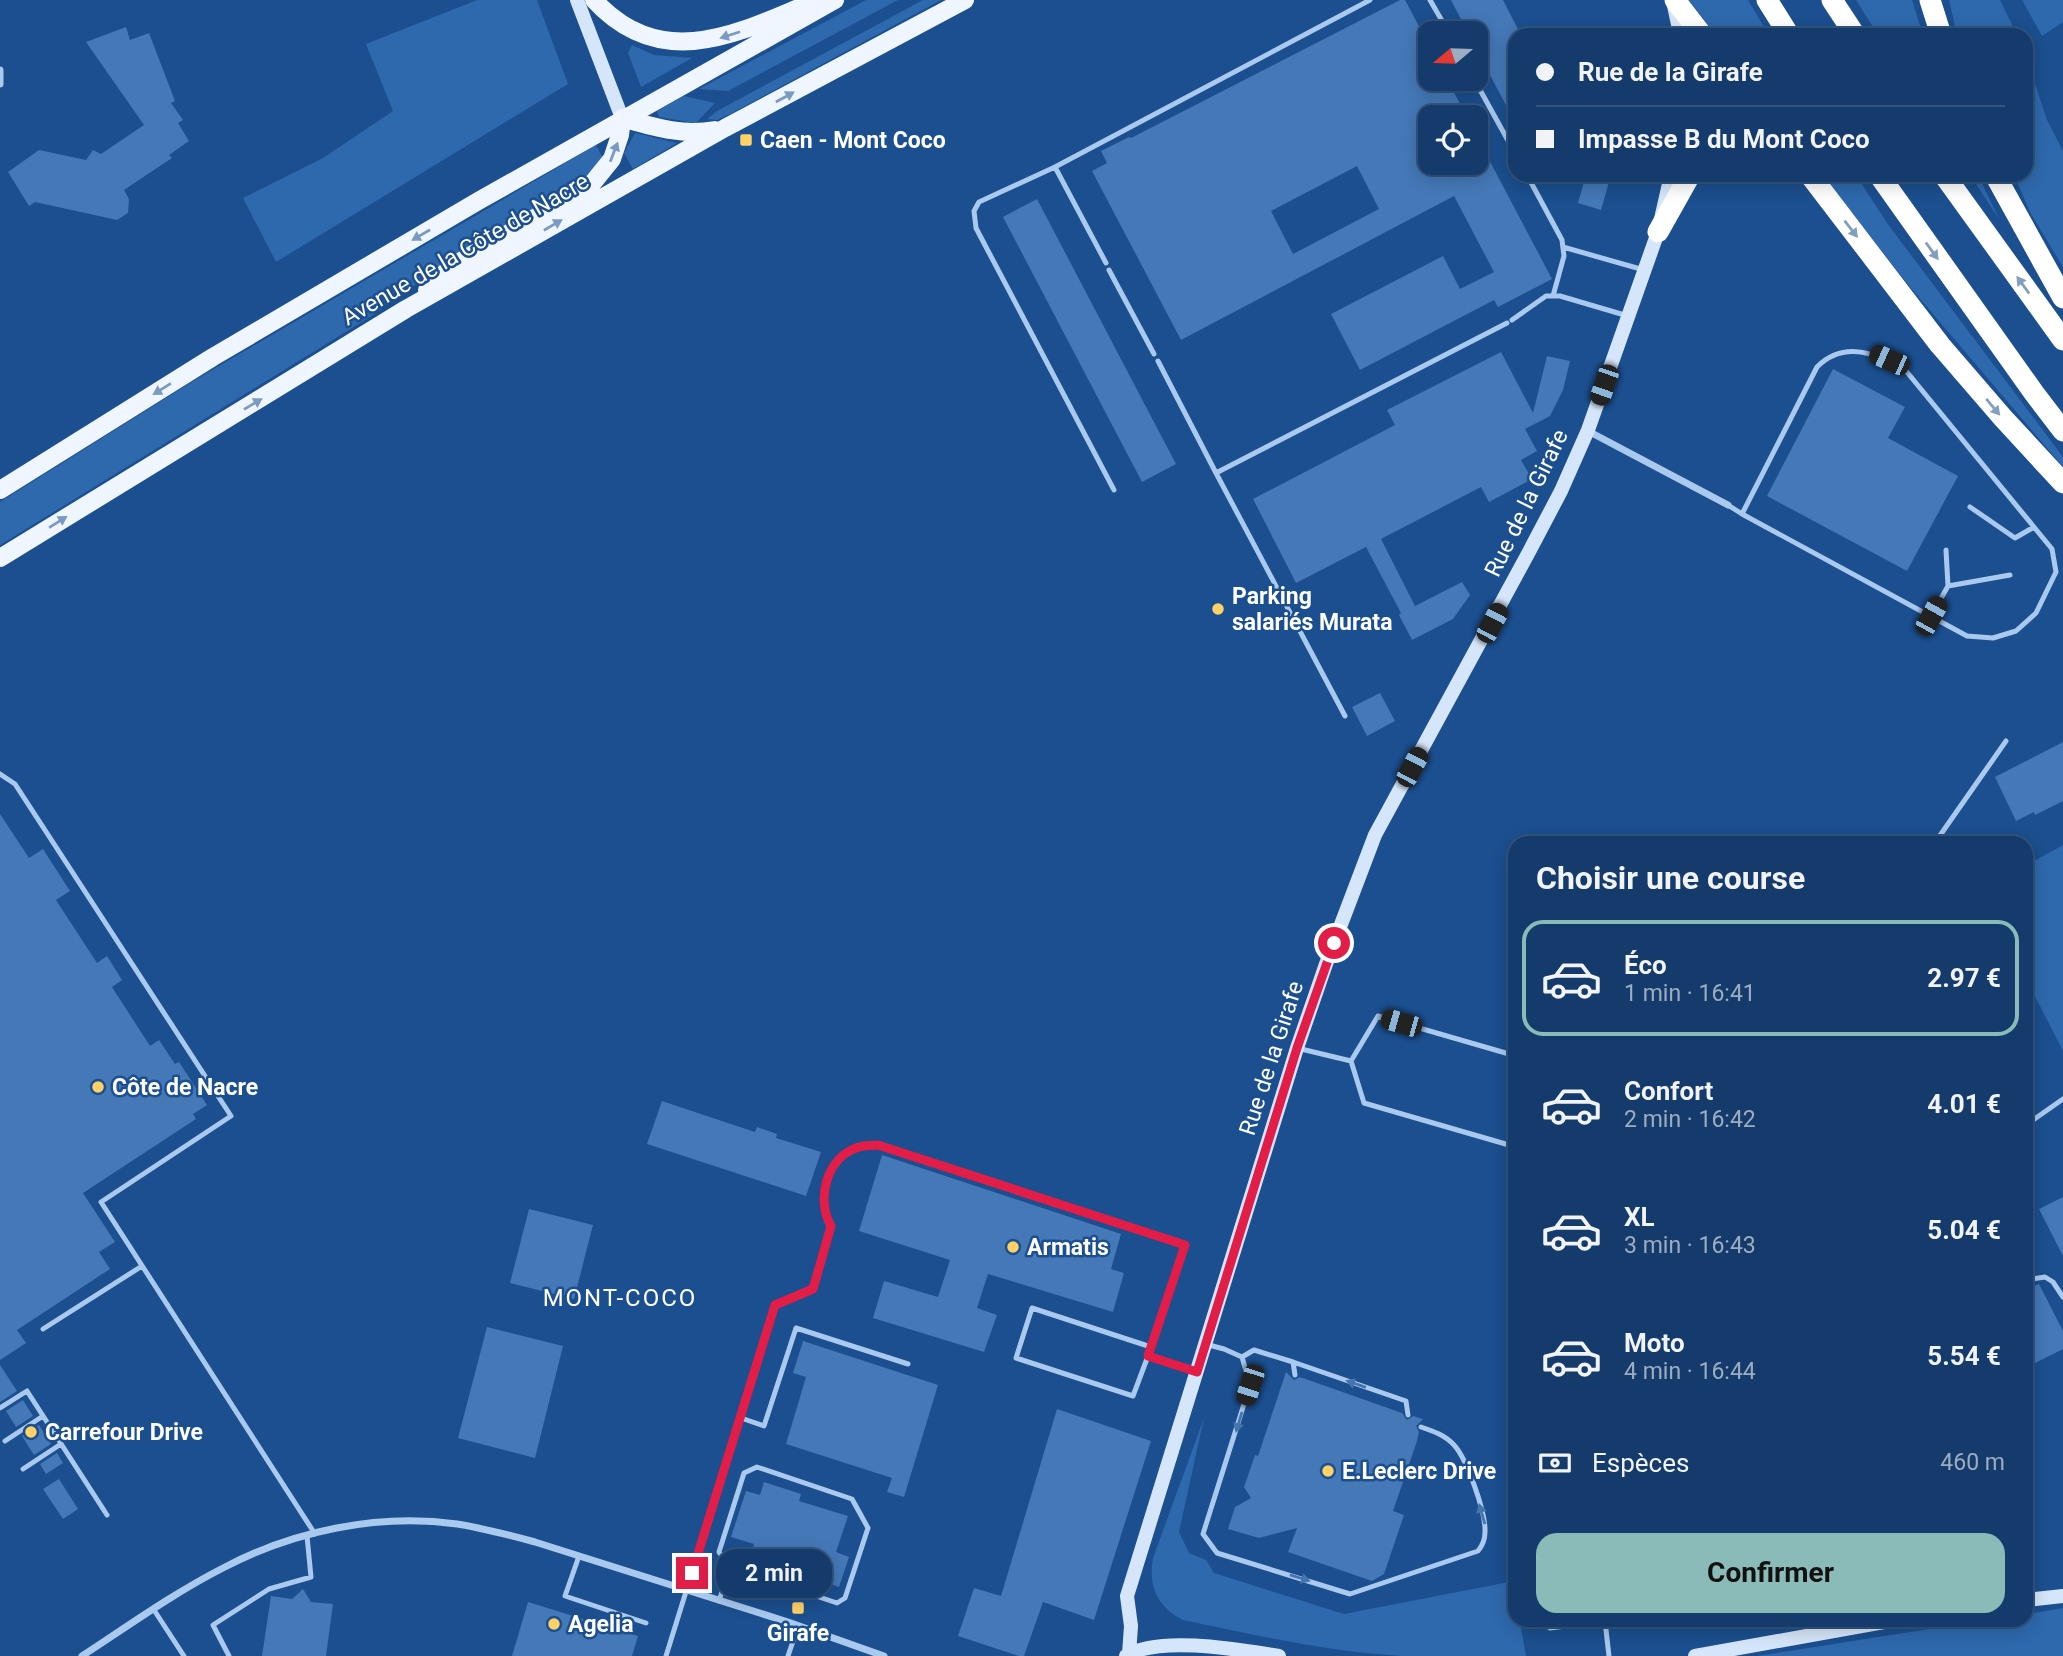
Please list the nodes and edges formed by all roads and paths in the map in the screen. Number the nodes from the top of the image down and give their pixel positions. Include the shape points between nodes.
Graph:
1 (577, 0) edge
2 (594, 0) edge
3 (816, 0) edge
4 (835, 0) edge
5 (965, 0) edge
6 (1370, 0) edge
7 (1430, 0) edge
8 (1674, 0) edge
9 (1767, 0) edge
10 (1832, 0) edge
11 (1930, 0) edge
12 (1442, 21) edge
13 (1681, 28) edge
14 (1696, 28) edge
15 (1785, 28) edge
16 (1850, 28) edge
17 (1939, 28) edge
18 (0, 70) edge
19 (0, 84) edge
20 (1481, 91) edge
21 (622, 118) junction
22 (724, 128) junction
23 (1508, 141) edge
24 (1055, 167) junction
25 (1531, 182) edge
26 (1669, 182) edge
27 (1686, 182) edge
28 (1815, 182) edge
29 (1885, 182) edge
30 (1949, 182) edge
31 (2000, 182) edge
32 (1658, 232) junction
33 (1563, 247) junction
34 (1106, 263) dead end
35 (1110, 270) dead end
36 (1644, 271) junction
37 (1553, 296) junction
38 (2063, 298) edge
39 (406, 309) junction
40 (1628, 317) junction
41 (2063, 340) edge
42 (1154, 354) dead end
43 (1158, 361) dead end
44 (1588, 430) junction
45 (2063, 431) edge
46 (1216, 473) junction
47 (2063, 483) edge
48 (0, 490) edge
49 (1114, 490) dead end
50 (1728, 506) joint
51 (1970, 507) dead end
52 (1742, 514) junction
53 (2034, 527) junction
54 (1946, 551) dead end
55 (0, 558) edge
56 (2010, 575) dead end
57 (1948, 586) junction
58 (1931, 616) junction
59 (1345, 716) dead end
60 (2006, 741) dead end
61 (0, 774) edge
62 (1940, 836) edge
63 (1297, 1048) junction
64 (1508, 1054) edge
65 (1351, 1061) junction
66 (2063, 1099) edge
67 (2033, 1120) edge
68 (1508, 1145) edge
69 (142, 1266) junction
70 (2033, 1279) edge
71 (2063, 1297) edge
72 (43, 1329) dead end
73 (1205, 1344) junction
74 (1151, 1347) junction
75 (1148, 1356) junction
76 (1242, 1357) junction
77 (1293, 1362) junction
78 (908, 1364) dead end
79 (1197, 1372) junction
80 (1295, 1375) dead end
81 (0, 1408) edge
82 (1408, 1415) dead end
83 (43, 1416) junction
84 (741, 1418) junction
85 (1421, 1427) dead end
86 (5, 1441) dead end
87 (61, 1444) junction
88 (23, 1469) dead end
89 (107, 1515) dead end
90 (311, 1535) junction
91 (579, 1556) junction
92 (730, 1567) junction
93 (687, 1590) junction
94 (2063, 1596) edge
95 (2033, 1599) edge
96 (719, 1601) junction
97 (154, 1610) junction
98 (646, 1623) dead end
99 (798, 1626) junction
100 (1607, 1627) edge
101 (1856, 1627) edge
102 (1127, 1655) edge
103 (82, 1656) edge
104 (184, 1656) edge
105 (229, 1656) edge
106 (666, 1656) edge
107 (788, 1656) edge
108 (884, 1656) edge
109 (1279, 1656) edge
110 (1609, 1656) edge
111 (1695, 1656) edge

1 - 21 street
3 -> 2 main road via 721,38 681,43 631,30
4 - 21 main road, Avenue de la Côte de Nacre
22 -> 5 main road, Avenue de la Côte de Nacre
6 - 24 lane
7 - 12 lane
8 - 13 street
8 - 14 highway
9 - 15 highway
10 - 16 highway
11 - 17 highway
18 - 19 street
20 - 23 lane
21 - 22 main road via 678,132
39 -> 21 main road via 451,267 591,185 612,159
21 -> 48 main road, Avenue de la Côte de Nacre via 213,357
39 -> 22 main road, Avenue de la Côte de Nacre
24 - 34 lane
24 - 49 lane via 979,202 974,211 975,228
25 - 33 lane
26 - 32 street, Rue de la Girafe
27 - 32 highway
28 -> 47 highway via 1940,345
29 -> 45 highway
41 -> 30 highway
31 - 38 highway
32 - 36 street, Rue de la Girafe
33 - 36 lane
33 - 37 lane
35 - 42 lane
36 - 40 street, Rue de la Girafe
37 - 40 lane
37 - 46 lane
55 -> 39 main road, Avenue de la Côte de Nacre
40 - 44 street, Rue de la Girafe
43 - 46 lane
44 - 50 street
44 - 63 street, Rue de la Girafe via 1530,550 1375,835
46 - 59 lane
50 - 52 lane
51 - 53 lane via 2015,538
52 - 53 lane via 1817,367 1844,351 1876,354 1902,366
52 - 58 lane
53 - 58 lane via 2052,549 2056,572 2036,613 2016,631 1993,638 1967,636
54 - 57 lane
56 - 57 lane
57 - 58 lane
60 - 62 lane
61 - 69 lane via 15,784 231,1116 101,1202
63 - 65 lane
63 - 73 street, Rue de la Girafe
64 - 65 lane via 1378,1016
65 - 68 lane via 1364,1103
66 - 67 lane
69 - 72 lane
69 - 90 lane
70 - 71 lane via 2045,1277
73 - 76 lane
73 - 79 street, Rue de la Girafe
74 - 75 lane
74 - 75 lane via 1032,1308 1016,1358 1133,1396
74 - 84 lane via 1185,1245 878,1145 858,1147 834,1163 824,1196 831,1226 813,1289 775,1305
75 - 79 lane
76 - 77 lane via 1254,1350
76 -> 85 lane via 1250,1385 1203,1534 1217,1553 1350,1594 1478,1551 1484,1543 1485,1522 1461,1457 1448,1440
77 - 80 lane
82 -> 77 lane via 1406,1401
78 - 84 lane via 796,1328 764,1426
79 - 102 street, Rue de la Girafe via 1127,1596 1131,1626
81 - 83 lane via 27,1391
83 - 86 lane
83 - 87 lane
84 - 93 lane
87 - 88 lane
87 - 89 lane
90 - 91 street via 367,1523 454,1524
90 - 97 street via 243,1558
90 - 105 lane via 311,1577 269,1589 213,1625
91 - 93 street
91 - 98 lane via 565,1596
92 - 92 lane via 837,1603 845,1598 868,1528 852,1499 757,1467 744,1473 719,1552
92 - 96 lane
93 - 96 street
93 - 106 lane
94 - 95 street
96 - 99 street
97 - 103 street
97 - 104 lane
99 - 107 lane
99 - 108 street
100 - 110 lane
101 - 111 street
102 - 109 street via 1164,1646

